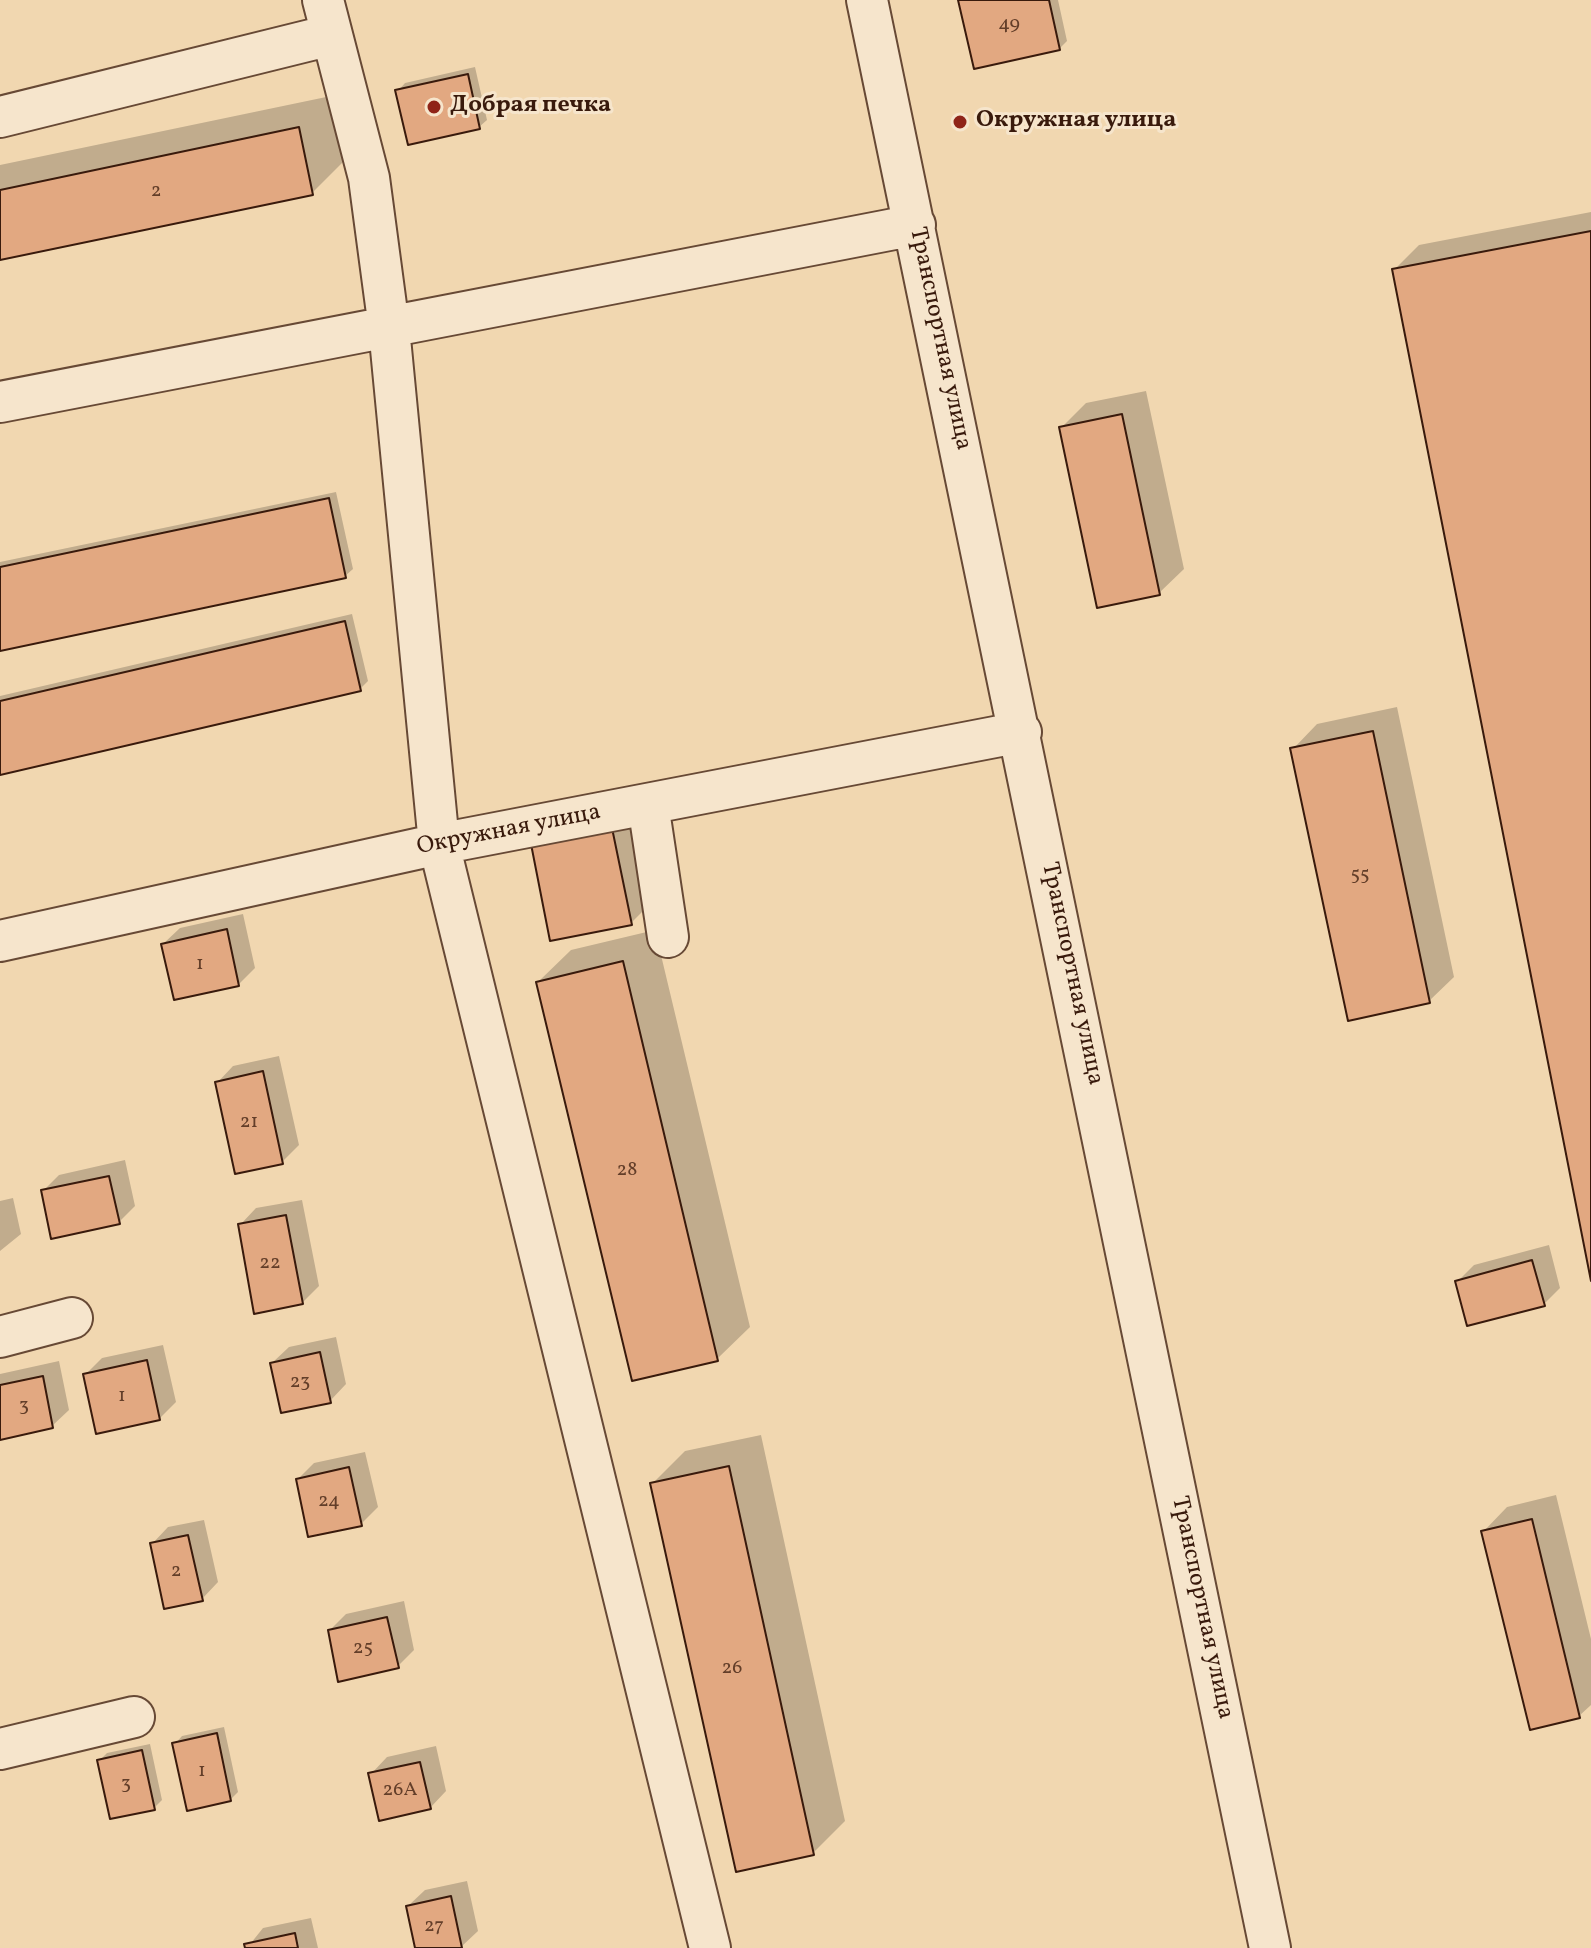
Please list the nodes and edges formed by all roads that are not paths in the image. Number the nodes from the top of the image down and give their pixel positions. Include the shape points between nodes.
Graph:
1 (867, 0) edge
2 (327, 17) edge
3 (0, 117) edge
4 (915, 225) junction
5 (389, 328) junction
6 (0, 402) edge
7 (1021, 732) junction
8 (648, 804) junction
9 (439, 844) junction
10 (668, 937) dead end
11 (0, 941) edge
12 (72, 1318) dead end
13 (0, 1337) edge
14 (134, 1717) dead end
15 (0, 1749) edge
16 (710, 1948) edge
17 (1267, 1948) edge

1 - 4 street, Транспортная улица
2 - 3 street
2 - 5 street via 369,178
4 - 5 street
4 - 7 street, Транспортная улица
5 - 6 street
5 - 9 street
7 - 8 street, Окружная улица
7 - 17 street, Транспортная улица
8 - 9 street, Окружная улица
8 - 10 street
9 - 11 street, Окружная улица
9 - 16 street
12 - 13 street
14 - 15 street

